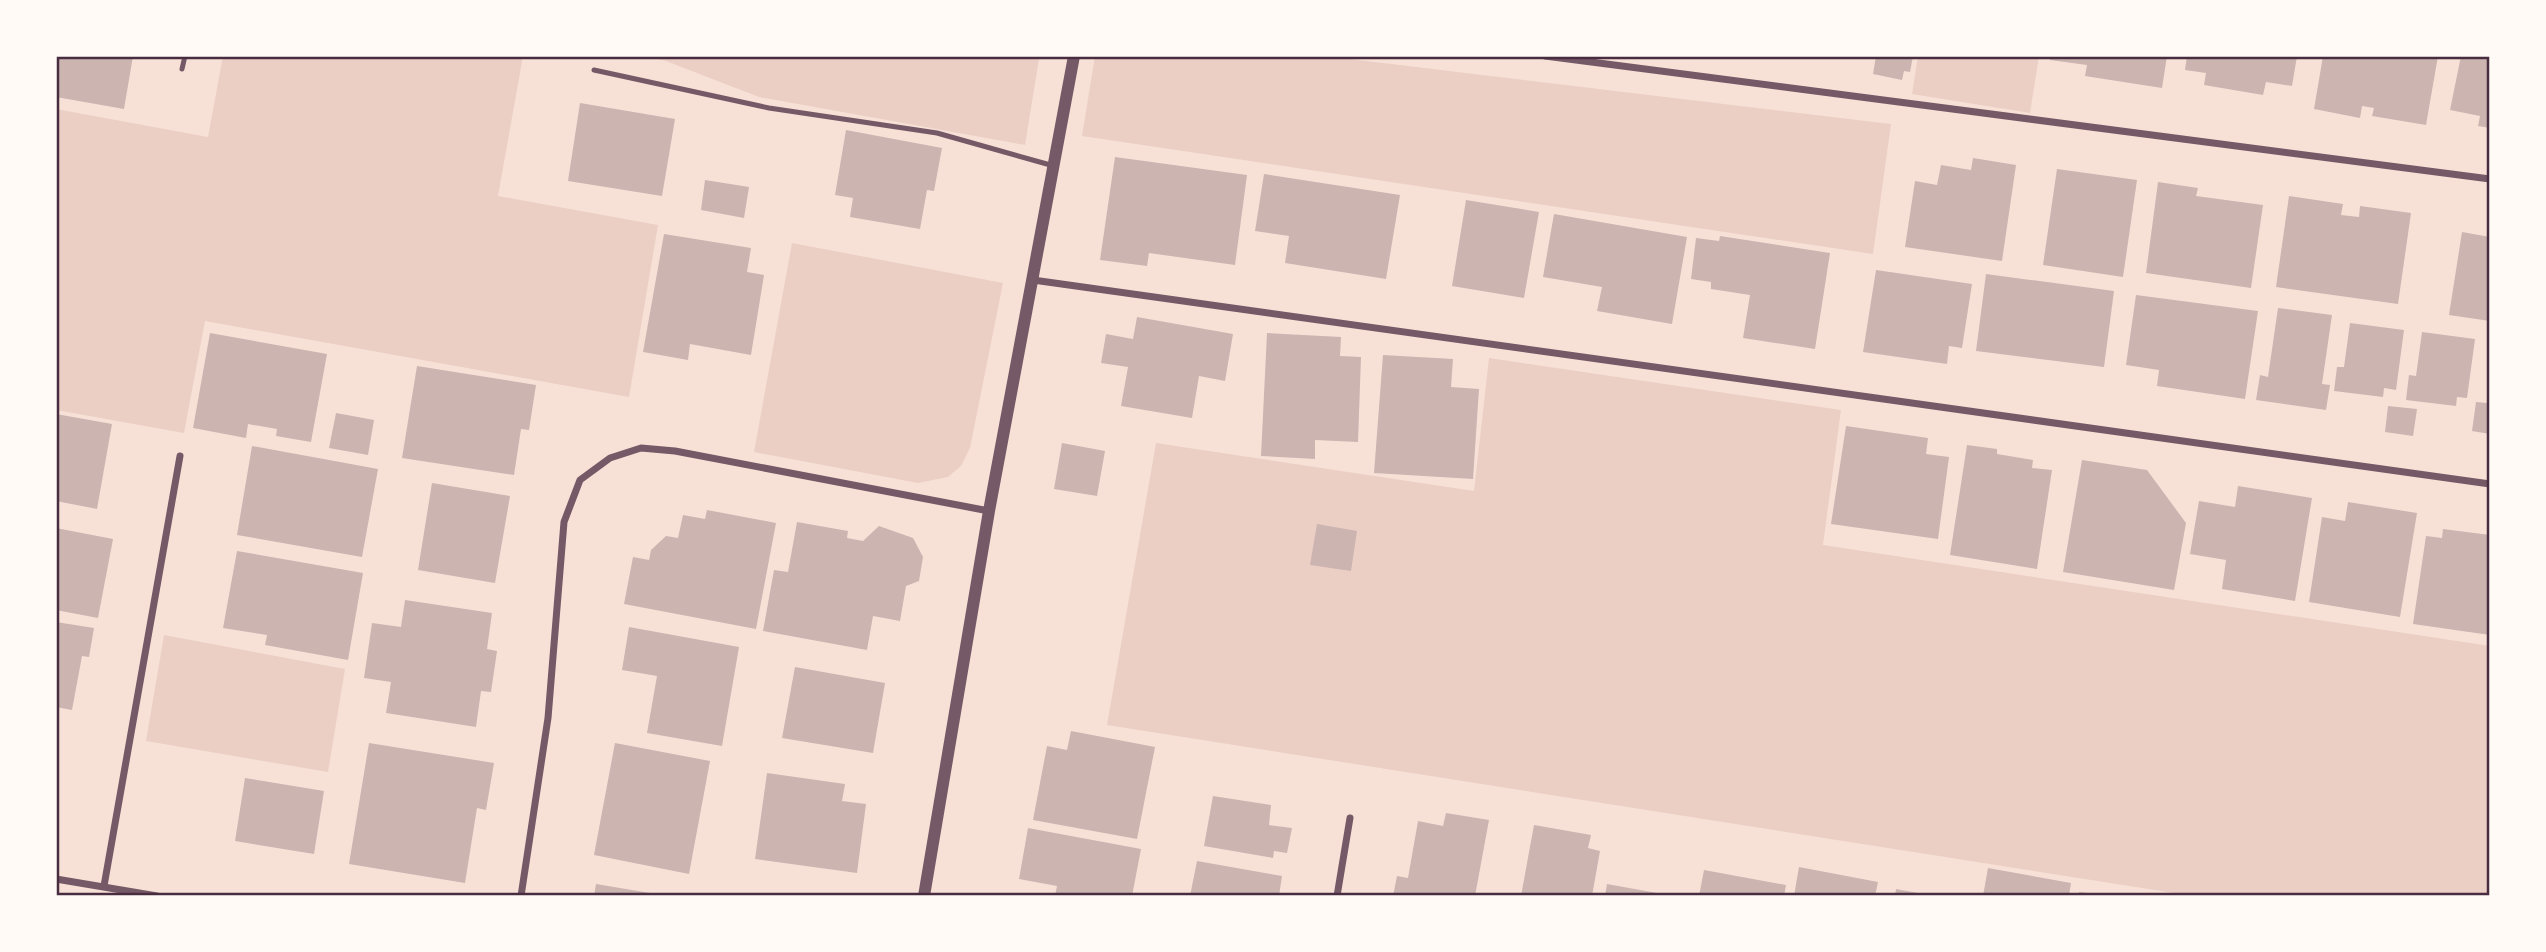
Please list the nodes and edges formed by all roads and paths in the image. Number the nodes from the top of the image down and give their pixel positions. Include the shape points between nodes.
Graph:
1 (185, 56) edge
2 (1074, 56) edge
3 (1545, 56) edge
4 (182, 69) dead end
5 (594, 70) dead end
6 (1054, 166) junction
7 (2490, 179) edge
8 (1033, 280) junction
9 (180, 456) dead end
10 (2490, 484) edge
11 (989, 512) junction
12 (1350, 818) dead end
13 (56, 879) edge
14 (104, 886) junction
15 (157, 896) edge
16 (521, 896) edge
17 (924, 896) edge
18 (1337, 896) edge

1 - 4 lane
2 - 6 street
3 - 7 street
5 - 6 lane via 769,108 937,133
6 - 8 street
8 - 10 street
8 - 11 street
9 - 14 street
11 - 16 street via 675,450 642,448 610,457 580,480 565,522 548,718
11 - 17 street
12 - 18 street
13 - 14 street
14 - 15 street

